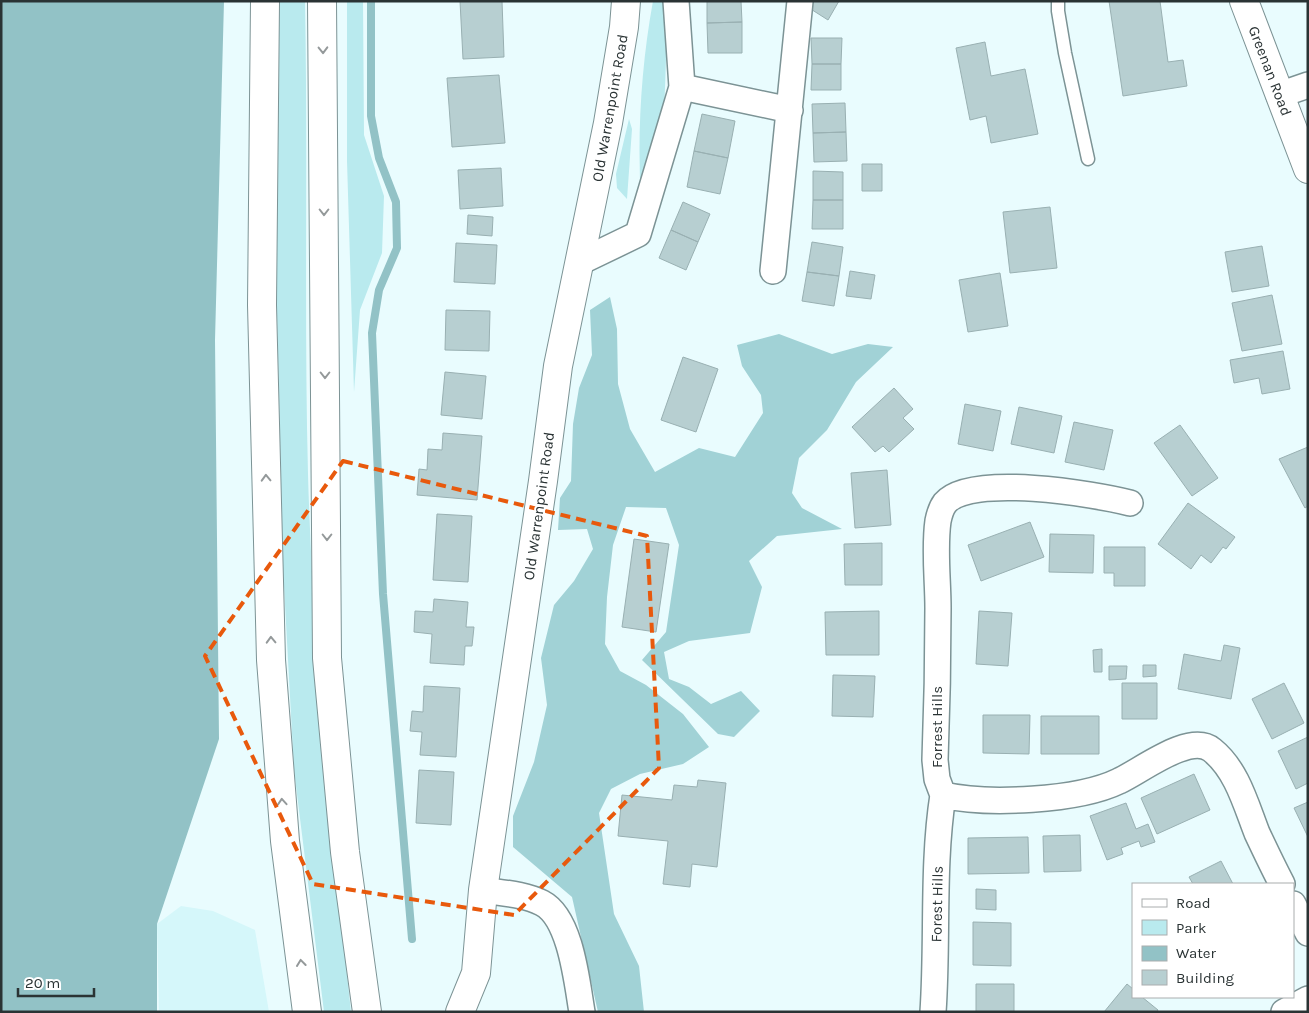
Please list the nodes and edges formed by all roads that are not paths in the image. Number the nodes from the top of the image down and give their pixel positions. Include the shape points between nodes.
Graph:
1 (265, 1) edge
2 (322, 1) edge
3 (626, 1) edge
4 (676, 1) edge
5 (800, 1) edge
6 (1058, 1) edge
7 (1244, 1) edge
8 (1308, 85) edge
9 (682, 86) junction
10 (1279, 94) junction
11 (790, 110) junction
12 (1088, 159) dead end
13 (1308, 169) edge
14 (580, 262) junction
15 (773, 271) dead end
16 (1130, 503) dead end
17 (943, 796) junction
18 (1281, 883) edge
19 (483, 890) junction
20 (1294, 906) edge
21 (1308, 933) edge
22 (1308, 999) edge
23 (307, 1012) edge
24 (368, 1012) edge
25 (460, 1012) edge
26 (582, 1012) edge
27 (933, 1012) edge
28 (1284, 1012) edge

23 -> 1 main road via 285,841 271,660 262,304
2 -> 24 main road via 327,658 346,852
3 - 14 main road, Old Warrenpoint Road via 610,114
4 - 9 street
5 - 11 street
6 - 12 lane via 1065,53
7 - 10 main road, Greenan Road
8 - 10 street
9 - 11 street
9 - 14 street via 638,234
10 - 13 main road, Greenan Road
11 - 15 street
14 - 19 main road, Old Warrenpoint Road via 558,366
16 - 17 street, Forrest Hills via 1058,490 1007,488 958,494 945,503 938,519 937,540 935,760
17 - 18 street via 961,800 1074,795 1118,782 1194,744 1211,749 1225,763
17 - 27 street, Forest Hills via 939,823
19 - 25 main road, Old Warrenpoint Road via 476,973
19 - 26 street via 526,897 544,904 558,918 569,947
20 - 21 street
22 - 28 street

